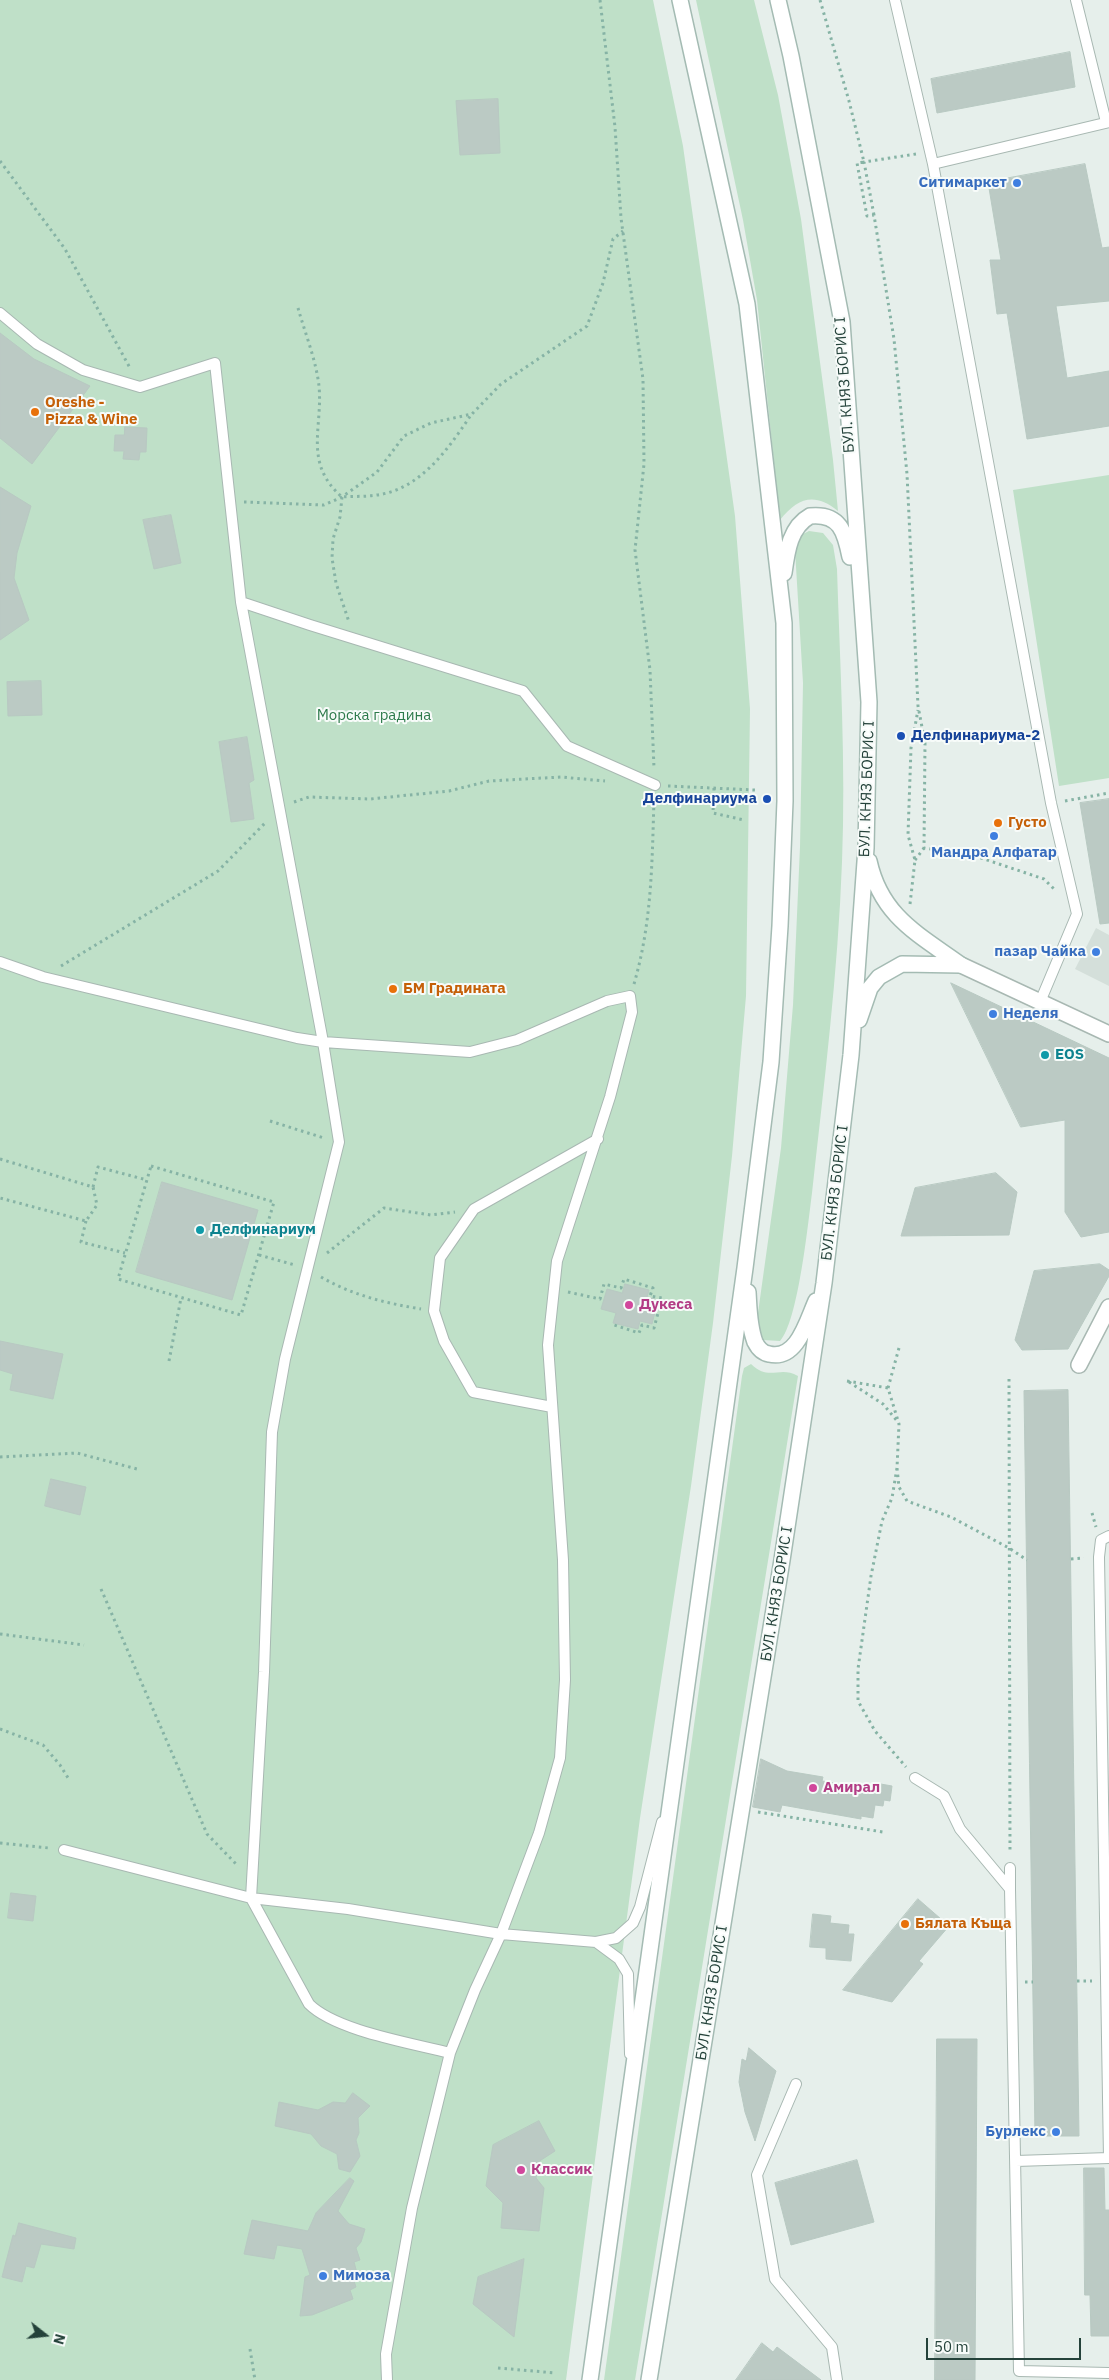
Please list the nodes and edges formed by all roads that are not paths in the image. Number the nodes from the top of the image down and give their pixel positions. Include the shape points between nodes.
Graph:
1 (680, 0) edge
2 (778, 0) edge
3 (895, 0) edge
4 (1076, 0) edge
5 (1107, 122) edge
6 (933, 164) junction
7 (0, 313) edge
8 (241, 602) junction
9 (862, 622) junction
10 (784, 623) junction
11 (655, 785) road end
12 (866, 848) junction
13 (0, 962) edge
14 (961, 965) junction
15 (1040, 1002) junction
16 (1109, 1034) edge
17 (323, 1042) junction
18 (851, 1055) junction
19 (598, 1138) junction
20 (745, 1268) junction
21 (824, 1283) junction
22 (1109, 1307) edge
23 (1079, 1364) dead end
24 (552, 1407) junction
25 (1109, 1536) edge
26 (674, 1775) junction
27 (915, 1778) road end
28 (1106, 1800) edge
29 (64, 1850) road end
30 (1010, 1868) road end
31 (1010, 1889) junction
32 (251, 1898) junction
33 (501, 1934) junction
34 (596, 1942) junction
35 (450, 2053) junction
36 (796, 2084) dead end
37 (631, 2091) junction
38 (1109, 2158) edge
39 (1016, 2161) junction
40 (1109, 2373) edge
41 (387, 2380) edge
42 (590, 2380) edge
43 (650, 2380) edge
44 (837, 2380) edge

1 - 10 main road via 747,304
2 - 9 main road, БУЛ. КНЯЗ БОРИС I via 842,322
3 - 6 lane
4 - 5 lane
5 - 6 lane
6 - 15 lane via 1051,803 1077,914
7 - 8 lane via 37,344 84,370 140,386 215,363
8 - 11 lane via 523,691 568,746
8 - 17 lane
9 - 10 main road via 846,538 836,522 828,516 818,515 804,519 790,539 784,573
9 - 12 main road, БУЛ. КНЯЗ БОРИС I via 869,702
10 - 20 main road via 785,802 780,926 771,1062
12 - 14 main road via 872,875 888,907 907,926
12 - 18 main road, БУЛ. КНЯЗ БОРИС I
13 - 17 lane via 43,977
14 - 15 main road
14 - 18 main road via 902,964 879,977 863,1004
15 - 16 main road
17 - 19 lane via 470,1052 517,1040 607,1000 630,996 632,1012
17 - 32 lane via 339,1142 285,1359 272,1432 264,1672
18 - 21 main road, БУЛ. КНЯЗ БОРИС I
19 - 24 lane via 557,1261 548,1345
19 - 24 lane via 474,1209 440,1258 434,1311 444,1342 473,1392
20 - 21 main road via 756,1345 763,1353 773,1355 790,1351 797,1342
20 - 26 main road
21 - 43 main road, БУЛ. КНЯЗ БОРИС I
22 - 23 main road
24 - 33 lane via 563,1569 565,1680 560,1758 539,1833
25 - 28 lane via 1101,1540 1099,1557
26 - 34 lane via 633,1923 616,1938
26 - 37 main road
27 - 31 lane via 944,1796 960,1829
28 - 38 lane
29 - 32 lane
30 - 31 lane
31 - 39 lane
32 - 33 lane via 348,1909
32 - 35 lane via 316,2012 346,2027
33 - 34 lane
33 - 35 lane
34 - 37 lane via 619,1959 628,1974
35 - 41 lane via 412,2208 386,2354
36 - 44 lane via 757,2175 775,2279 832,2347
37 - 42 main road
38 - 39 lane
39 - 40 lane via 1019,2371

